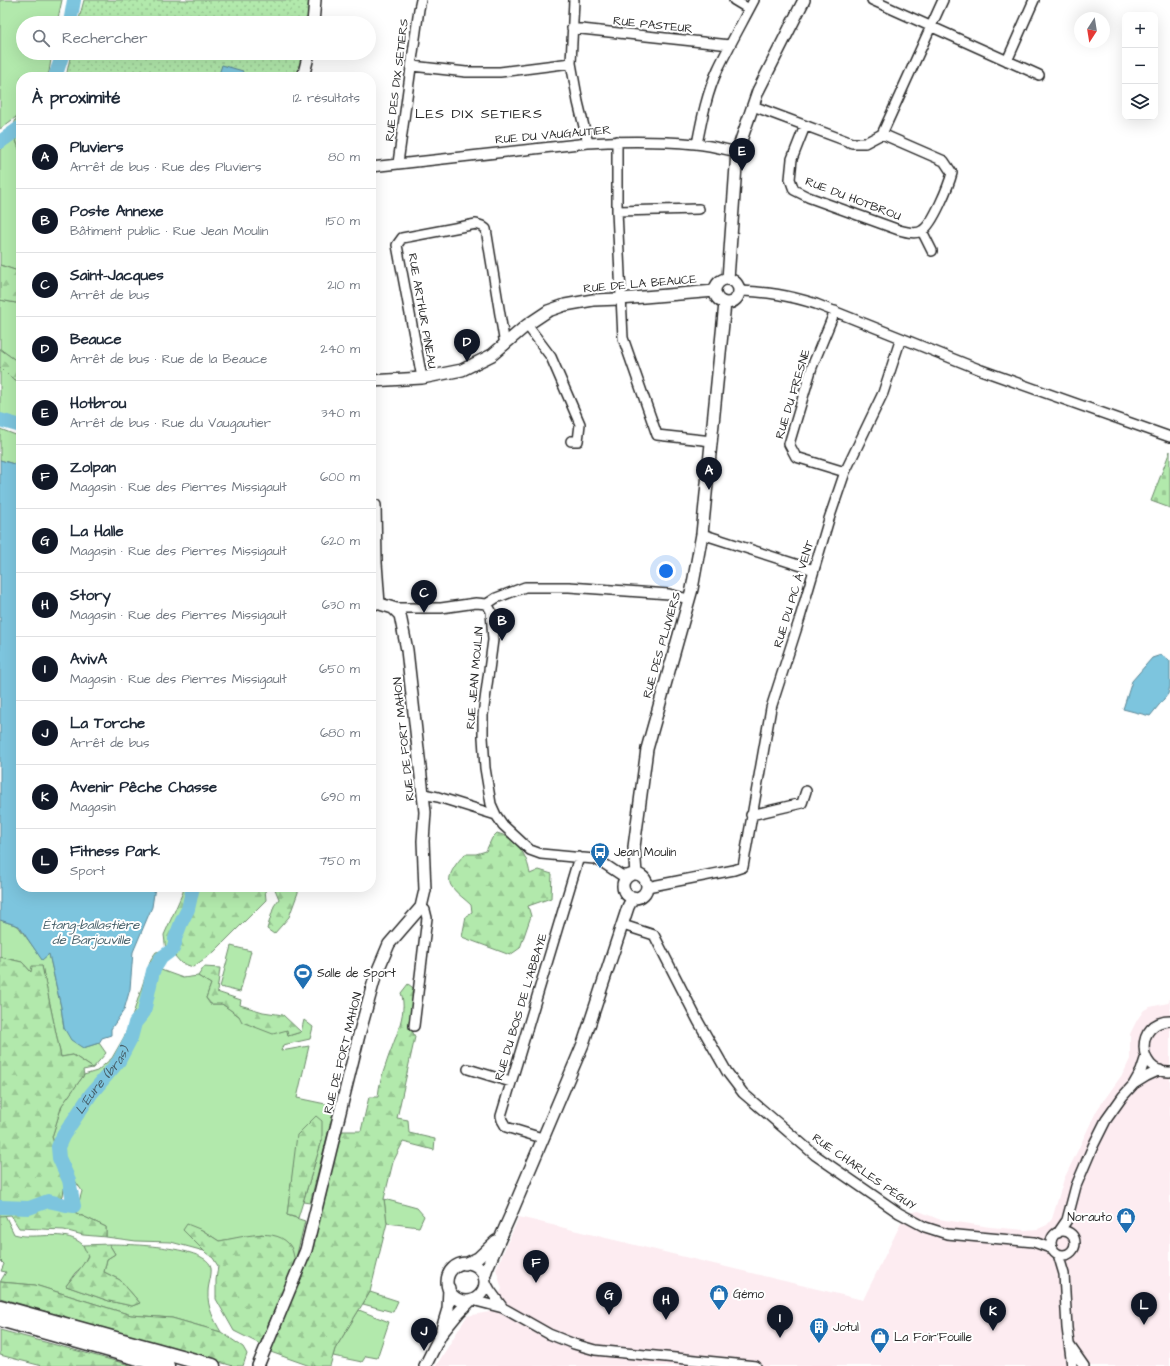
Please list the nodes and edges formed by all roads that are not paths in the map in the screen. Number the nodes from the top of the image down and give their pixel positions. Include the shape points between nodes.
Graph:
1 (315, 0) edge
2 (421, 0) edge
3 (574, 0) edge
4 (734, 0) edge
5 (754, 0) edge
6 (804, 0) edge
7 (872, 0) edge
8 (943, 0) edge
9 (1034, 0) edge
10 (749, 9) junction
11 (314, 16) edge
12 (931, 27) junction
13 (572, 28) junction
14 (730, 45) junction
15 (307, 60) edge
16 (1007, 61) junction
17 (571, 63) junction
18 (412, 66) junction
19 (304, 72) edge
20 (1039, 75) dead end
21 (753, 106) junction
22 (805, 126) junction
23 (882, 134) junction
24 (617, 141) junction
25 (588, 143) junction
26 (697, 144) junction
27 (737, 152) junction
28 (398, 163) junction
29 (376, 165) edge
30 (699, 209) dead end
31 (617, 211) junction
32 (922, 232) junction
33 (932, 250) dead end
34 (728, 279) junction
35 (715, 291) junction
36 (739, 291) junction
37 (620, 299) junction
38 (725, 303) junction
39 (835, 311) junction
40 (527, 325) junction
41 (901, 338) junction
42 (505, 344) junction
43 (422, 378) junction
44 (376, 381) edge
45 (1170, 437) edge
46 (571, 441) dead end
47 (712, 441) junction
48 (845, 472) junction
49 (376, 505) dead end
50 (702, 534) junction
51 (814, 570) junction
52 (688, 599) junction
53 (376, 602) edge
54 (487, 604) junction
55 (393, 608) junction
56 (806, 791) dead end
57 (423, 794) junction
58 (496, 814) junction
59 (752, 815) junction
60 (579, 857) junction
61 (633, 875) junction
62 (647, 887) junction
63 (633, 898) junction
64 (421, 907) junction
65 (623, 925) junction
66 (1169, 1020) edge
67 (414, 1026) dead end
68 (1146, 1056) junction
69 (468, 1069) dead end
70 (1160, 1070) junction
71 (1170, 1072) edge
72 (511, 1082) junction
73 (1133, 1085) junction
74 (542, 1138) junction
75 (1067, 1220) junction
76 (1056, 1235) junction
77 (501, 1236) junction
78 (1072, 1236) junction
79 (1034, 1242) junction
80 (1055, 1252) junction
81 (1069, 1253) junction
82 (465, 1264) junction
83 (1064, 1274) junction
84 (484, 1279) junction
85 (449, 1288) junction
86 (471, 1300) junction
87 (0, 1307) edge
88 (503, 1308) junction
89 (0, 1319) edge
90 (441, 1334) junction
91 (1070, 1344) junction
92 (167, 1366) edge
93 (213, 1366) edge
94 (258, 1366) edge
95 (426, 1366) edge
96 (756, 1366) edge
97 (1072, 1366) edge
98 (1084, 1366) edge

1 - 11 street
2 - 18 street, RUE DES DIX SETIERS
3 - 13 street
4 - 10 street
5 - 10 street
6 - 21 street
7 - 12 street
8 - 12 street
9 - 16 street
10 - 14 street
12 - 16 street
12 - 23 street
13 - 14 street, RUE PASTEUR
13 - 17 street
14 - 26 street via 711,86
15 - 19 street
16 - 20 street
17 - 18 street via 500,72 466,72
17 - 25 street
18 - 28 street, RUE DES DIX SETIERS
21 - 22 street
21 - 27 street
22 - 23 street via 852,143 865,143
22 - 32 street, RUE DU HOTBROU via 792,159 790,179 794,190 908,233
23 - 32 street via 944,161 952,172 930,224
24 - 25 street, RUE DU VAUGAUTIER
24 - 26 street, RUE DU VAUGAUTIER
24 - 31 street
25 - 28 street, RUE DU VAUGAUTIER
26 - 27 street, RUE DU VAUGAUTIER
27 - 34 street
28 - 29 street, RUE DU VAUGAUTIER
30 - 31 street
31 - 37 street
32 - 33 street
34 - 35 street via 720,282
34 - 36 street via 735,282
35 - 37 street, RUE DE LA BEAUCE
35 - 38 street via 718,299
36 - 38 street via 736,300
36 - 39 street via 761,291 790,296
37 - 40 street, RUE DE LA BEAUCE via 565,305 548,311
37 - 47 street via 622,338 657,435
38 - 47 street, RUE DES PLUVIERS
39 - 41 street
39 - 48 street, RUE DU FRESNE via 812,367 788,444 796,457
40 - 42 street, RUE DE LA BEAUCE
40 - 46 street via 551,357 580,424 578,441
41 - 45 street via 982,370
41 - 48 street, RUE DU PIC À VENT via 883,392
42 - 43 street, RUE DE LA BEAUCE via 492,356 462,370
42 - 43 street, RUE ARTHUR PINEAU via 486,229 476,224 402,238 397,246
43 - 44 street, RUE DE LA BEAUCE
47 - 50 street, RUE DES PLUVIERS
48 - 51 street, RUE DU PIC À VENT
49 - 53 street
50 - 51 street
50 - 52 street, RUE DES PLUVIERS
51 - 59 street, RUE DU PIC À VENT via 770,708
52 - 54 street via 669,594 569,587 525,587
52 - 61 street, RUE DES PLUVIERS via 647,749 634,847
53 - 55 street
54 - 55 street via 441,608
54 - 58 street, RUE JEAN MOULIN via 493,640 483,715 483,737 491,804
55 - 57 street, RUE DE FORT MAHON via 400,615 407,650
56 - 59 street via 802,803
57 - 58 street
57 - 64 street, RUE DE FORT MAHON via 425,890
58 - 60 street, RUE JEAN MOULIN via 503,825 530,850 540,854
59 - 62 street, RUE DU PIC À VENT via 743,867
60 - 61 street, RUE JEAN MOULIN via 594,859 621,875
60 - 72 street, RUE DU BOIS DE L'ABBAYE
61 - 62 street via 643,877
61 - 63 street via 624,881 623,888
62 - 63 street via 644,894
63 - 65 street
64 - 67 street via 425,910 427,918
64 - 94 street, RUE DE FORT MAHON via 389,944 375,977 306,1250
65 - 74 street via 583,1044
65 - 79 street, RUE CHARLES PÉGUY via 654,936 727,1072 743,1093 815,1155 899,1213 926,1227 947,1234
66 - 68 street via 1157,1024 1149,1031 1144,1043
68 - 70 street via 1152,1065
68 - 73 street
69 - 72 street
70 - 71 street
70 - 73 street
72 - 74 street, RUE DU BOIS DE L'ABBAYE via 502,1120 506,1127
73 - 75 street via 1106,1120 1092,1146 1076,1186
74 - 77 street
75 - 76 street
75 - 78 street
76 - 78 street via 1067,1232
76 - 79 street, RUE CHARLES PÉGUY
76 - 80 street via 1051,1244
77 - 82 street via 478,1258
77 - 84 street
78 - 81 street via 1075,1245
79 - 80 street, RUE CHARLES PÉGUY
80 - 81 street via 1064,1255
80 - 83 street
81 - 83 street
82 - 84 street via 477,1267
82 - 85 street via 454,1268 450,1273
83 - 91 street
84 - 86 street via 481,1294
84 - 88 street
85 - 86 street via 459,1300
85 - 90 street
86 - 88 street
86 - 90 street
87 - 93 main road
88 - 96 street via 549,1334 595,1350
89 - 92 main road
90 - 95 street
91 - 97 street
91 - 98 street

